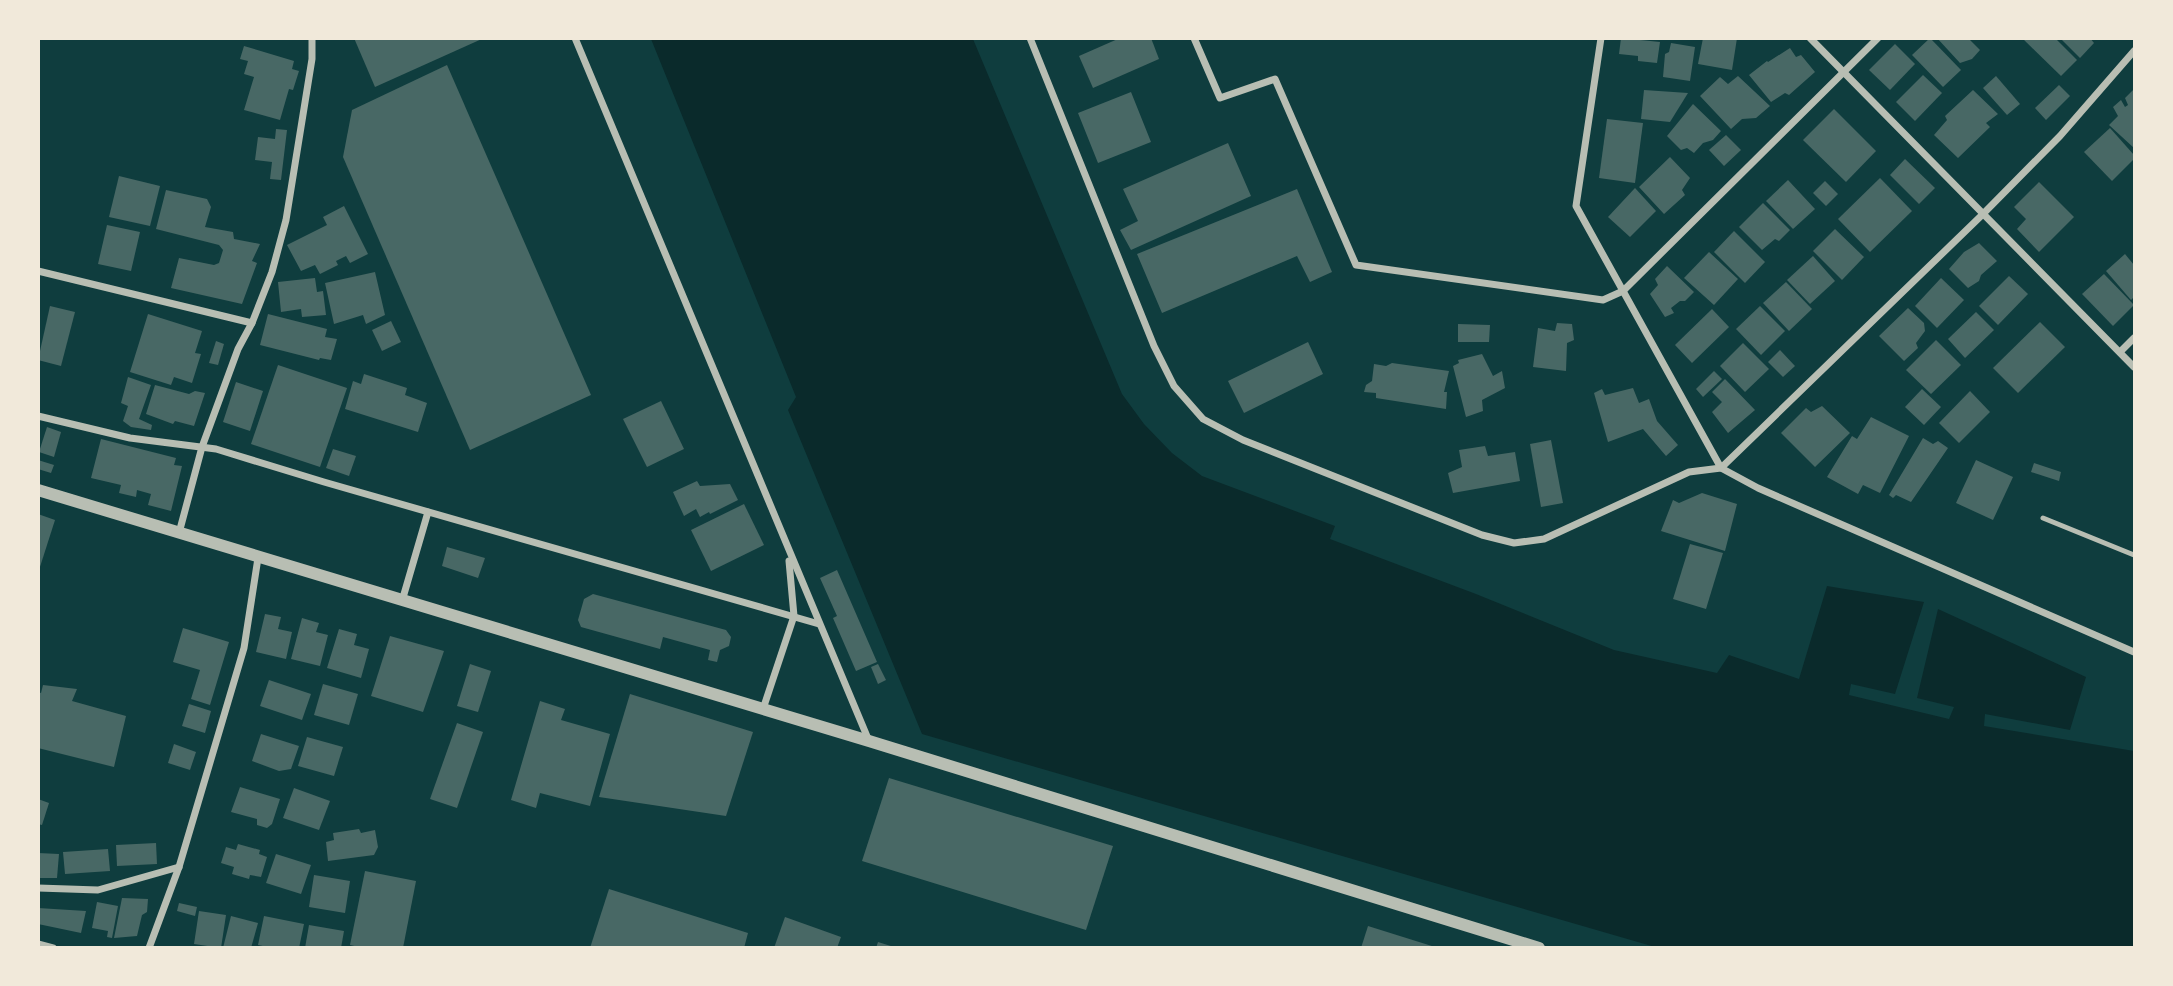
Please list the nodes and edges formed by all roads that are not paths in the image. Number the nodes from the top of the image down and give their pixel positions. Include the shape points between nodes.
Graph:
1 (312, 38) edge
2 (575, 38) edge
3 (1031, 38) edge
4 (1194, 38) edge
5 (1601, 38) edge
6 (1810, 38) edge
7 (1878, 38) edge
8 (2134, 51) edge
9 (1844, 72) junction
10 (1982, 215) junction
11 (38, 271) edge
12 (1623, 291) junction
13 (252, 323) junction
14 (2134, 338) edge
15 (2120, 352) junction
16 (2134, 367) edge
17 (38, 416) edge
18 (202, 447) junction
19 (1721, 468) junction
20 (38, 490) edge
21 (428, 512) junction
22 (2043, 518) dead end
23 (179, 533) junction
24 (789, 552) junction
25 (2134, 555) edge
26 (258, 558) junction
27 (402, 601) junction
28 (794, 616) junction
29 (819, 624) junction
30 (2134, 652) edge
31 (763, 709) junction
32 (869, 741) junction
33 (178, 867) junction
34 (38, 888) edge
35 (38, 944) edge
36 (53, 947) edge
37 (149, 947) edge
38 (1539, 947) edge

1 - 13 street via 286,220
2 - 24 street
3 - 19 street via 1154,346 1174,386 1203,419 1244,440 1482,535 1514,543 1544,539 1689,472
4 - 12 street via 1220,98 1275,79 1356,265 1603,300
5 - 12 street via 1576,206
6 - 9 street
7 - 9 street
8 - 10 street via 2060,136
9 - 10 street
9 - 12 street
10 - 15 street
10 - 19 street
11 - 13 street
12 - 19 street
13 - 18 street
14 - 15 street
15 - 16 street
17 - 18 street via 130,438
18 - 21 street
18 - 23 street
19 - 30 street
20 - 23 street
21 - 27 street
21 - 28 street
22 - 25 lane
23 - 26 street
24 - 28 street
24 - 29 street
26 - 27 street
26 - 33 street via 244,649
27 - 31 street
28 - 29 street
28 - 31 street
29 - 32 street
31 - 32 street
32 - 38 street
33 - 34 street via 98,890
33 - 37 street
35 - 36 street

